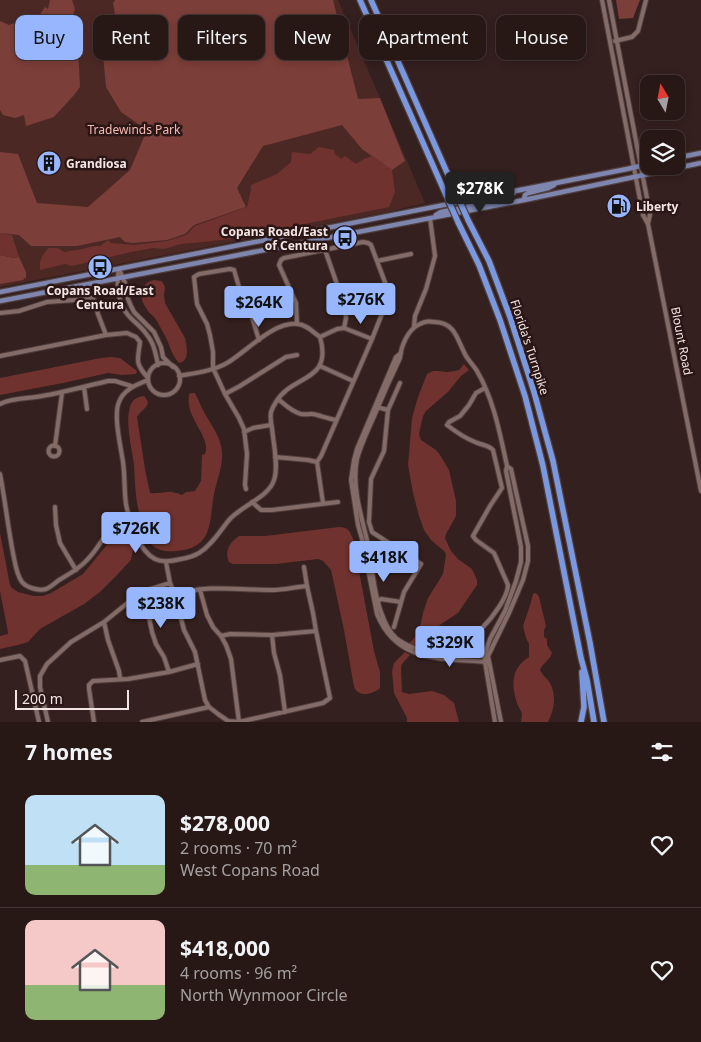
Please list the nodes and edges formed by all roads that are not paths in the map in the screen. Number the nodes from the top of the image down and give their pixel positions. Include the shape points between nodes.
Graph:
1 (360, 0) edge
2 (371, 0) edge
3 (602, 0) edge
4 (609, 0) edge
5 (646, 0) edge
6 (617, 41) junction
7 (610, 42) junction
8 (701, 153) edge
9 (685, 156) edge
10 (701, 163) edge
11 (640, 166) joint
12 (685, 166) edge
13 (634, 167) junction
14 (642, 175) joint
15 (636, 176) junction
16 (557, 183) junction
17 (514, 192) junction
18 (524, 200) junction
19 (430, 218) junction
20 (648, 224) junction
21 (331, 228) junction
22 (333, 236) junction
23 (325, 250) junction
24 (411, 254) dead end
25 (377, 261) junction
26 (119, 269) junction
27 (123, 277) junction
28 (117, 278) junction
29 (13, 289) junction
30 (0, 292) edge
31 (15, 298) junction
32 (0, 301) edge
33 (131, 306) junction
34 (124, 310) junction
35 (0, 314) edge
36 (297, 324) junction
37 (414, 326) junction
38 (344, 328) junction
39 (106, 335) junction
40 (320, 337) junction
41 (372, 339) junction
42 (158, 340) junction
43 (258, 340) junction
44 (151, 342) junction
45 (297, 355) dead end
46 (0, 356) edge
47 (156, 366) junction
48 (320, 366) junction
49 (139, 367) junction
50 (173, 367) junction
51 (213, 368) junction
52 (179, 376) junction
53 (148, 379) junction
54 (354, 381) junction
55 (400, 383) dead end
56 (131, 386) junction
57 (84, 387) junction
58 (485, 388) junction
59 (62, 393) junction
60 (225, 394) junction
61 (278, 399) junction
62 (0, 404) edge
63 (376, 407) junction
64 (87, 409) dead end
65 (388, 410) junction
66 (336, 420) junction
67 (271, 425) junction
68 (244, 432) junction
69 (55, 446) dead end
70 (275, 457) junction
71 (316, 462) junction
72 (507, 466) junction
73 (498, 469) junction
74 (0, 474) edge
75 (700, 478) edge
76 (246, 489) dead end
77 (701, 491) edge
78 (252, 502) junction
79 (338, 502) dead end
80 (323, 504) junction
81 (55, 507) dead end
82 (130, 519) junction
83 (369, 522) junction
84 (360, 525) junction
85 (166, 562) junction
86 (304, 566) dead end
87 (76, 570) junction
88 (170, 583) junction
89 (306, 586) junction
90 (200, 590) junction
91 (141, 592) junction
92 (175, 595) junction
93 (376, 602) junction
94 (401, 602) junction
95 (499, 606) junction
96 (507, 612) junction
97 (104, 622) junction
98 (394, 627) dead end
99 (316, 631) junction
100 (272, 635) junction
101 (221, 636) junction
102 (461, 644) dead end
103 (581, 658) junction
104 (486, 659) junction
105 (0, 660) edge
106 (198, 664) junction
107 (169, 672) junction
108 (120, 678) junction
109 (209, 708) junction
110 (285, 712) junction
111 (39, 722) edge
112 (48, 722) edge
113 (94, 722) edge
114 (142, 722) edge
115 (239, 722) edge
116 (495, 722) edge
117 (501, 722) edge
118 (581, 722) edge
119 (594, 722) edge
120 (604, 722) edge

1 - 103 highway, Florida's Turnpike, bridge via 479,265 500,320 525,396 543,466
2 - 120 highway, Florida's Turnpike, bridge via 489,261 510,317 553,461
3 - 7 street, Blount Road
4 - 6 street, Blount Road
5 - 6 street via 638,31 632,37
6 - 7 street
6 - 11 street, Blount Road
7 - 13 street, Blount Road
8 - 9 main road
10 - 12 main road
11 - 13 main road
13 - 15 street, Blount Road
13 - 16 main road
14 - 15 main road
14 - 20 street, Blount Road via 650,214
15 - 18 main road
15 - 20 street, Blount Road
16 - 17 main road
16 - 18 main road via 528,193
17 - 19 main road via 496,201 441,212
17 - 21 main road
18 - 19 main road
19 - 22 main road
19 - 37 street via 435,256
20 - 75 street, Blount Road
21 - 22 main road
21 - 26 main road
22 - 27 main road
23 - 25 street via 368,243
23 - 36 street via 284,258 279,265 296,303
23 - 38 street via 346,307
24 - 25 street
25 - 41 street via 388,296
26 - 27 street
26 - 28 street
26 - 29 main road
27 - 28 main road
27 - 33 street
28 - 31 main road
28 - 34 street
29 - 30 main road
29 - 31 main road
31 - 32 main road
33 - 34 street
33 - 42 street
34 - 44 street
35 - 39 street via 47,302 90,297 94,300
36 - 40 street
36 - 43 street via 279,327
37 - 58 street via 426,321 443,322 453,330
37 - 63 street via 396,357
38 - 40 street
38 - 41 street
39 - 46 street
39 - 49 street via 127,333 136,337 140,342
40 - 48 street
41 - 54 street
42 - 44 street
42 - 50 street via 163,357
43 - 51 street via 240,355
43 - 51 street via 234,270 194,277 197,304 210,335
44 - 47 street
45 - 60 street via 286,357
47 - 49 street
47 - 50 street via 168,364
47 - 53 street
48 - 54 street
48 - 61 street
49 - 53 street
50 - 52 street
51 - 52 street
51 - 60 street
52 - 53 street via 176,389 168,394 154,392
53 - 56 street
54 - 66 street
55 - 65 street
56 - 57 street via 108,381
56 - 82 street via 119,402 117,412
57 - 59 street
57 - 64 street
58 - 72 street via 499,426
58 - 73 street via 476,393 460,416 448,422 448,426 491,448
59 - 62 street via 8,400
59 - 69 street
60 - 68 street
61 - 66 street via 295,412
61 - 67 street via 271,412
63 - 65 street
63 - 84 street via 362,434 351,480
65 - 83 street via 384,451 371,479
66 - 71 street
67 - 68 street
67 - 70 street
68 - 76 street
70 - 71 street
70 - 78 street via 273,484
71 - 80 street
72 - 73 street
72 - 96 street via 512,469 528,546 528,561 523,580
73 - 95 street via 502,488 473,536 494,553 508,585
74 - 87 street via 22,583 31,588 46,589
75 - 77 street, Blount Road
78 - 80 street via 261,510
78 - 85 street via 240,510 198,554
79 - 80 street
81 - 87 street via 60,543
82 - 85 street via 145,552
82 - 87 street via 113,527 88,560
83 - 84 street
83 - 94 street via 372,532 421,564
84 - 93 street
85 - 88 street
86 - 89 street
88 - 91 street
88 - 92 street
89 - 90 street via 274,590
89 - 99 street
90 - 92 street
90 - 101 street via 207,615
91 - 97 street
91 - 107 street via 156,644
92 - 106 street via 184,630
93 - 94 street via 382,599
93 - 104 street via 385,624 395,637 407,644 435,653
93 - 104 street via 381,625 404,649 427,657
94 - 98 street
95 - 96 street
95 - 102 street via 483,627
96 - 104 street
97 - 108 street
97 - 112 street via 59,652 40,676
99 - 100 street
99 - 110 street via 330,698 323,703
100 - 101 street
100 - 110 street
101 - 115 street via 231,660
103 - 118 highway via 584,707
103 - 119 highway, Florida's Turnpike
104 - 116 street
104 - 117 street
105 - 111 street via 20,656 25,661
106 - 107 street
106 - 109 street
107 - 108 street
108 - 113 street via 93,681 89,685
109 - 114 street
109 - 115 street via 228,721
110 - 115 street

